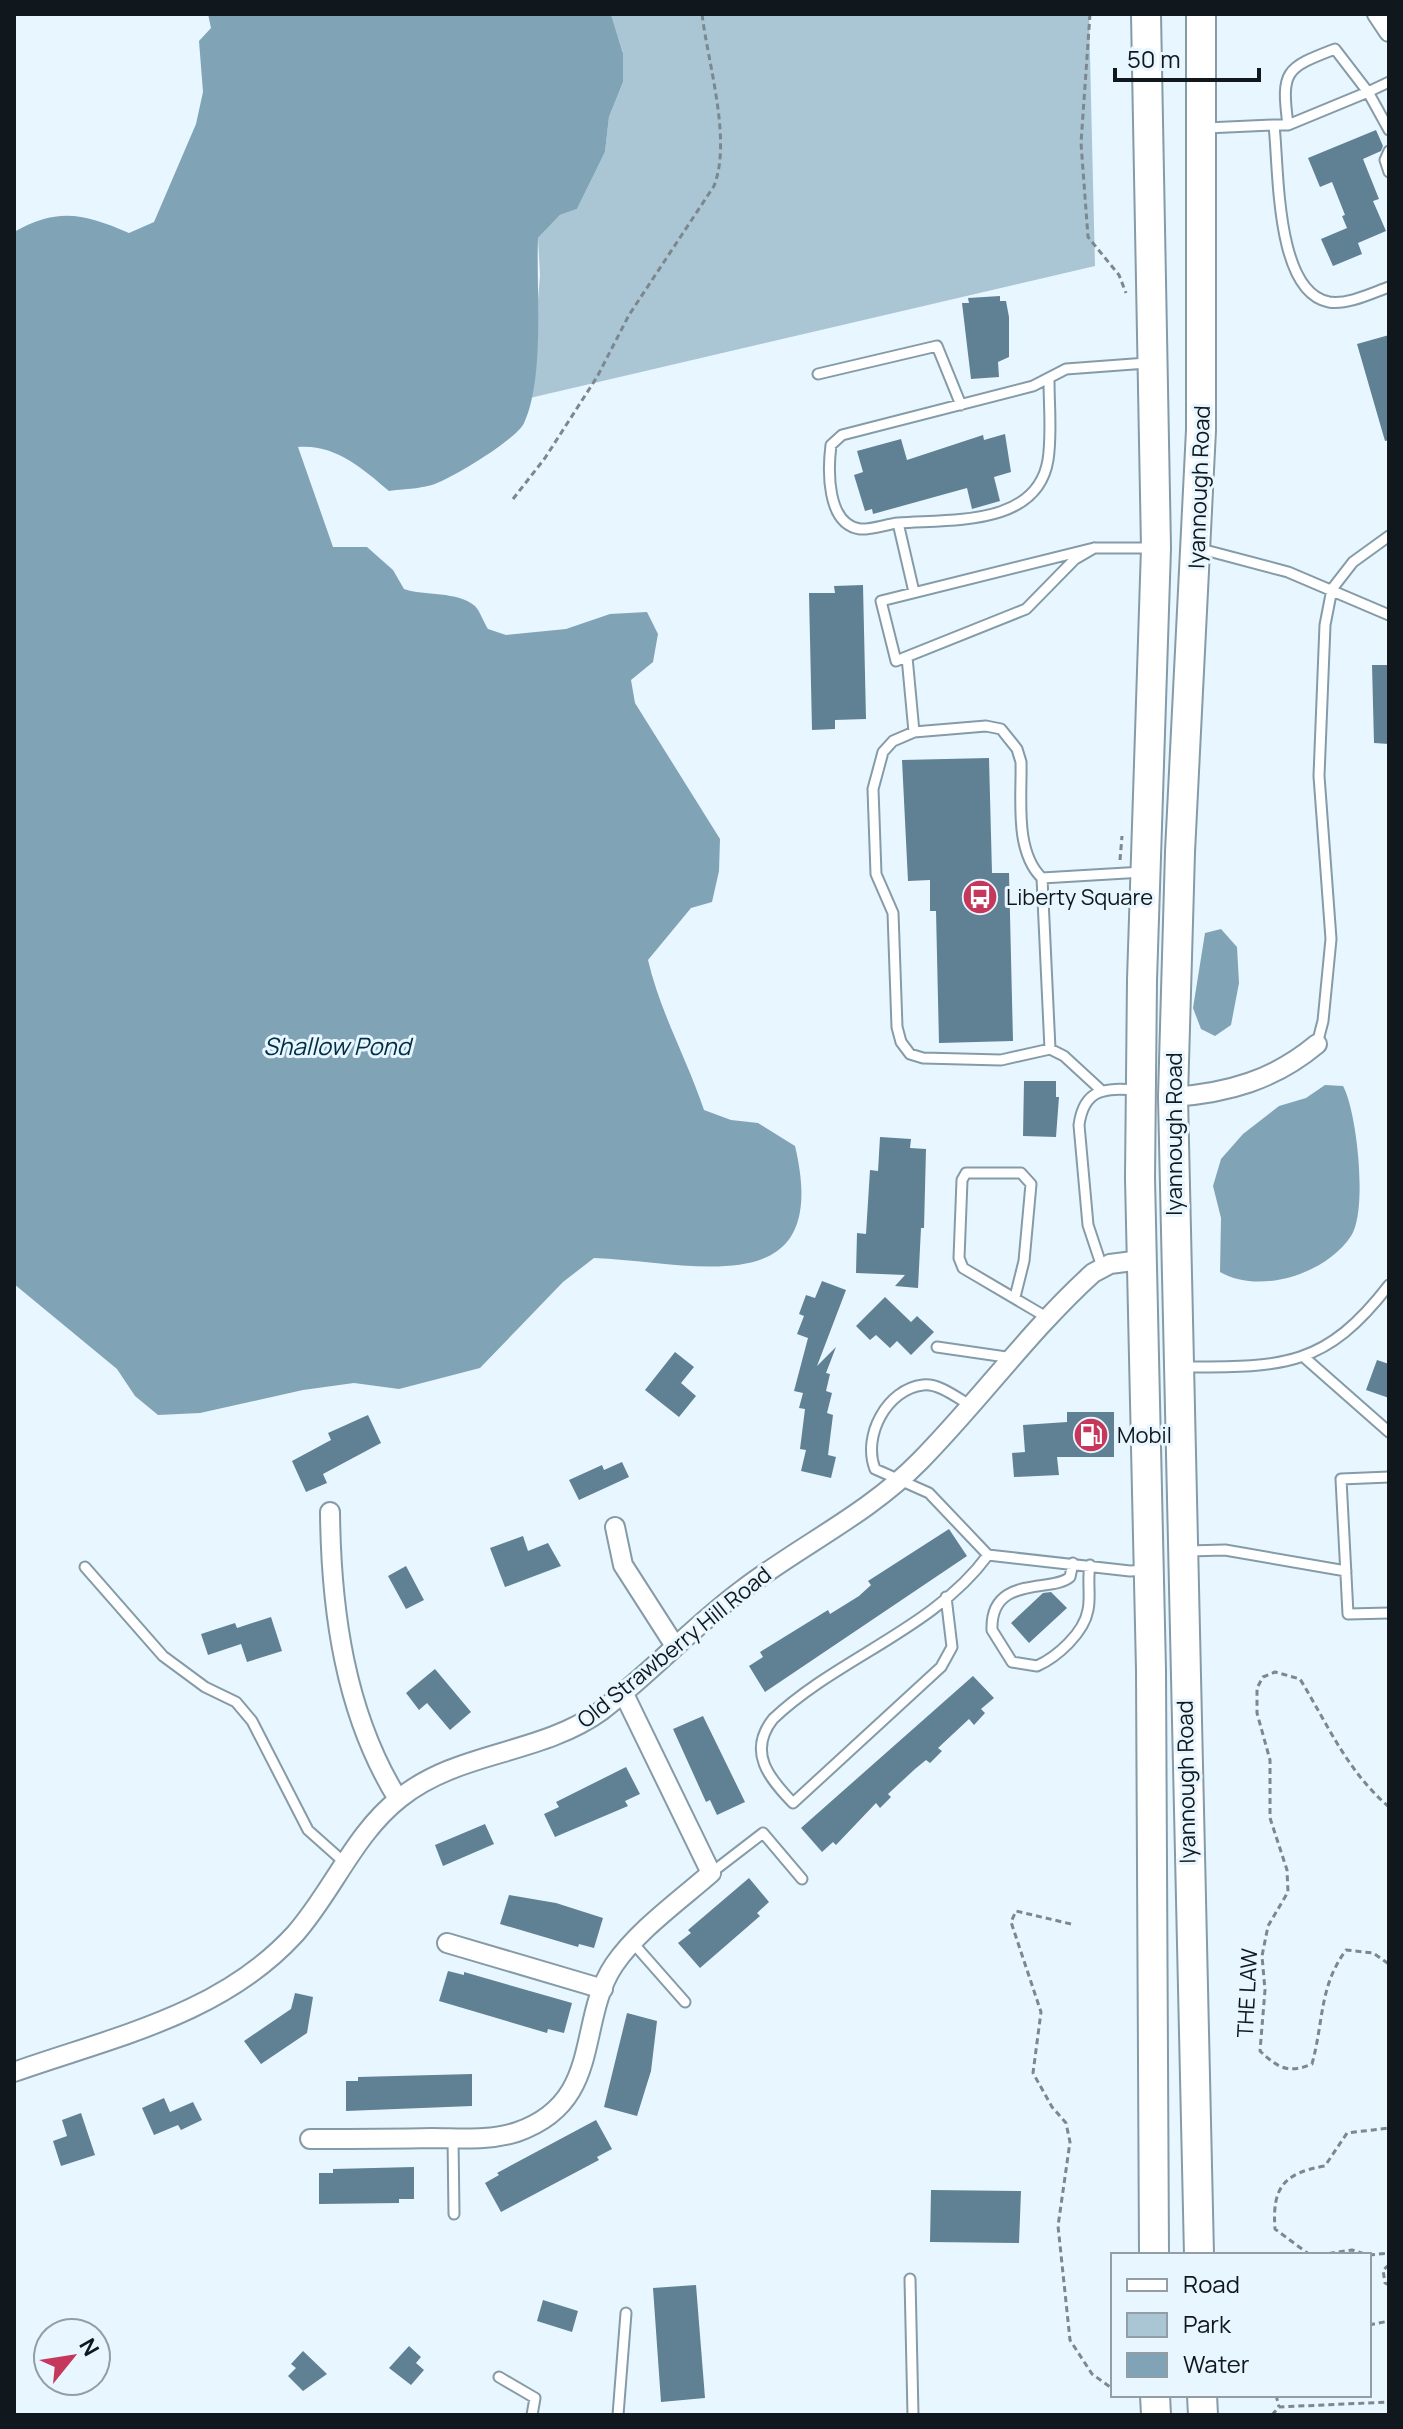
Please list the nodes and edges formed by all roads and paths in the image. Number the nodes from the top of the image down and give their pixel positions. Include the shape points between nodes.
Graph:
1 (702, 14) edge
2 (1146, 14) edge
3 (1201, 14) edge
4 (1377, 14) edge
5 (1389, 32) edge
6 (1389, 82) edge
7 (1368, 92) junction
8 (1274, 125) junction
9 (1288, 125) junction
10 (1203, 128) junction
11 (1389, 130) edge
12 (1389, 151) edge
13 (1389, 172) edge
14 (1389, 287) edge
15 (1155, 363) junction
16 (818, 374) dead end
17 (1049, 380) junction
18 (961, 405) junction
19 (513, 499) dead end
20 (898, 523) junction
21 (1389, 536) edge
22 (1094, 548) junction
23 (1156, 548) junction
24 (1197, 548) junction
25 (1332, 589) junction
26 (914, 592) junction
27 (1389, 615) edge
28 (907, 657) junction
29 (914, 732) junction
30 (1145, 872) junction
31 (1042, 878) junction
32 (1317, 1044) joint
33 (1050, 1049) junction
34 (1141, 1090) junction
35 (1102, 1091) junction
36 (1173, 1097) junction
37 (1141, 1260) junction
38 (1102, 1267) junction
39 (1389, 1285) edge
40 (1015, 1297) junction
41 (1048, 1318) junction
42 (937, 1347) dead end
43 (1014, 1358) junction
44 (1305, 1358) junction
45 (1176, 1367) junction
46 (970, 1405) junction
47 (1389, 1432) edge
48 (1389, 1477) edge
49 (899, 1480) junction
50 (330, 1512) dead end
51 (615, 1527) dead end
52 (1180, 1552) junction
53 (988, 1555) junction
54 (1073, 1563) junction
55 (1090, 1565) junction
56 (85, 1567) dead end
57 (1148, 1569) junction
58 (1346, 1571) junction
59 (946, 1597) junction
60 (1389, 1613) edge
61 (675, 1646) junction
62 (623, 1692) junction
63 (398, 1799) junction
64 (1389, 1807) edge
65 (345, 1863) junction
66 (711, 1873) junction
67 (802, 1879) dead end
68 (1071, 1924) dead end
69 (447, 1943) dead end
70 (633, 1943) junction
71 (1389, 1964) edge
72 (603, 1989) junction
73 (685, 2002) dead end
74 (1389, 2035) edge
75 (1389, 2055) edge
76 (14, 2072) edge
77 (1389, 2128) edge
78 (453, 2138) junction
79 (310, 2139) dead end
80 (454, 2214) dead end
81 (1154, 2253) edge
82 (1199, 2253) edge
83 (1307, 2253) edge
84 (1332, 2253) edge
85 (1362, 2253) edge
86 (1389, 2265) edge
87 (910, 2279) dead end
88 (1389, 2285) edge
89 (626, 2313) dead end
90 (499, 2377) dead end
91 (1111, 2388) edge
92 (1276, 2397) edge
93 (1389, 2402) edge
94 (1279, 2407) junction
95 (532, 2415) edge
96 (618, 2415) edge
97 (913, 2415) edge
98 (1272, 2415) edge

1 - 19 path via 721,134 720,171 629,315 597,377
2 - 15 main road, Iyannough Road
3 - 10 main road, Iyannough Road
4 - 5 street
6 - 7 lane
7 - 9 lane
7 - 9 lane via 1335,49 1297,64 1283,87
7 - 11 lane
8 - 9 lane
8 - 10 lane
8 - 14 lane via 1295,276 1308,292 1330,302
10 - 24 main road, Iyannough Road
12 - 13 lane
15 - 17 lane via 1066,369
15 - 23 main road, Iyannough Road
16 - 18 lane via 937,346
17 - 18 lane
17 - 20 lane via 1048,459 1043,479 1022,505
18 - 20 lane via 857,430 831,445 828,470 836,509 844,521 859,529
20 - 26 lane
21 - 25 lane via 1353,562
22 - 23 lane
22 - 26 lane
22 - 28 lane via 1075,559 1026,609
23 - 30 main road, Iyannough Road
24 - 25 lane
24 - 36 main road, Iyannough Road
25 - 27 lane
25 - 32 lane via 1322,650 1318,741 1331,939
26 - 28 lane via 881,601 896,661
28 - 29 lane
29 - 31 lane via 986,726 1009,737 1021,762 1024,844
29 - 33 lane via 883,752 873,789 876,874 893,913 901,1042 910,1054 941,1060 1001,1060
30 - 31 lane
30 - 34 main road, Iyannough Road
31 - 33 lane
32 - 36 street via 1250,1084
33 - 35 lane
34 - 35 lane
34 - 37 main road, Iyannough Road
35 - 38 lane via 1087,1099 1079,1125 1088,1225
36 - 45 main road, Iyannough Road
37 - 38 street
37 - 57 main road, Iyannough Road
38 - 41 street, Old Strawberry Hill Road
39 - 44 lane via 1351,1329
40 - 40 lane via 973,1277 959,1258 966,1173 1021,1173 1031,1184
40 - 41 lane
41 - 43 street, Old Strawberry Hill Road
42 - 43 lane
43 - 46 street, Old Strawberry Hill Road
44 - 45 lane via 1239,1367
44 - 47 lane
45 - 52 main road, Iyannough Road
46 - 49 street, Old Strawberry Hill Road
46 - 49 lane via 921,1385 881,1415 870,1438 872,1459 875,1469
48 - 58 lane via 1341,1479
49 - 53 lane via 929,1493
49 - 61 street, Old Strawberry Hill Road via 743,1589
50 - 63 street via 331,1584 346,1670 373,1759
51 - 61 street via 623,1565
52 - 58 lane via 1225,1550
52 - 82 main road, Iyannough Road
53 - 54 lane
53 - 59 lane
54 - 55 lane
54 - 55 lane via 1070,1577 1061,1584 1022,1587 1000,1605 992,1630 1012,1662 1037,1666 1067,1644 1086,1618
55 - 57 lane
56 - 65 lane via 163,1656 236,1702 252,1721 308,1830
57 - 81 main road, Iyannough Road
58 - 60 lane via 1348,1614
59 - 59 lane via 798,1698 766,1728 763,1767 793,1803 941,1667 952,1637
61 - 62 street, Old Strawberry Hill Road
62 - 63 street, Old Strawberry Hill Road via 562,1735 454,1769
62 - 66 street
63 - 65 street, Old Strawberry Hill Road via 371,1825
64 - 71 path, THE LAW via 1347,1764 1300,1679 1275,1672 1263,1677 1257,1688 1257,1713 1270,1760 1270,1818 1287,1870 1288,1892 1268,1926 1262,1956 1260,2051 1279,2069 1296,2071 1312,2064 1329,1973 1346,1950 1373,1953
65 - 76 street, Old Strawberry Hill Road via 280,1949 225,1990 160,2023
66 - 67 lane via 763,1833
66 - 70 street
68 - 91 path via 1029,1911 1016,1911 1011,1922 1041,2012 1033,2073 1066,2123 1070,2142 1058,2226 1070,2340 1092,2374
69 - 72 street
70 - 72 street
70 - 73 lane
72 - 78 street via 583,2064 553,2111 517,2132
74 - 75 path
77 - 83 path via 1347,2133 1325,2166 1295,2175 1273,2200 1275,2229
78 - 79 street
78 - 80 lane
84 - 85 path
86 - 88 path via 1382,2277
87 - 97 lane
89 - 96 lane
90 - 95 lane via 535,2398
92 - 94 path
93 - 94 path
94 - 98 path

